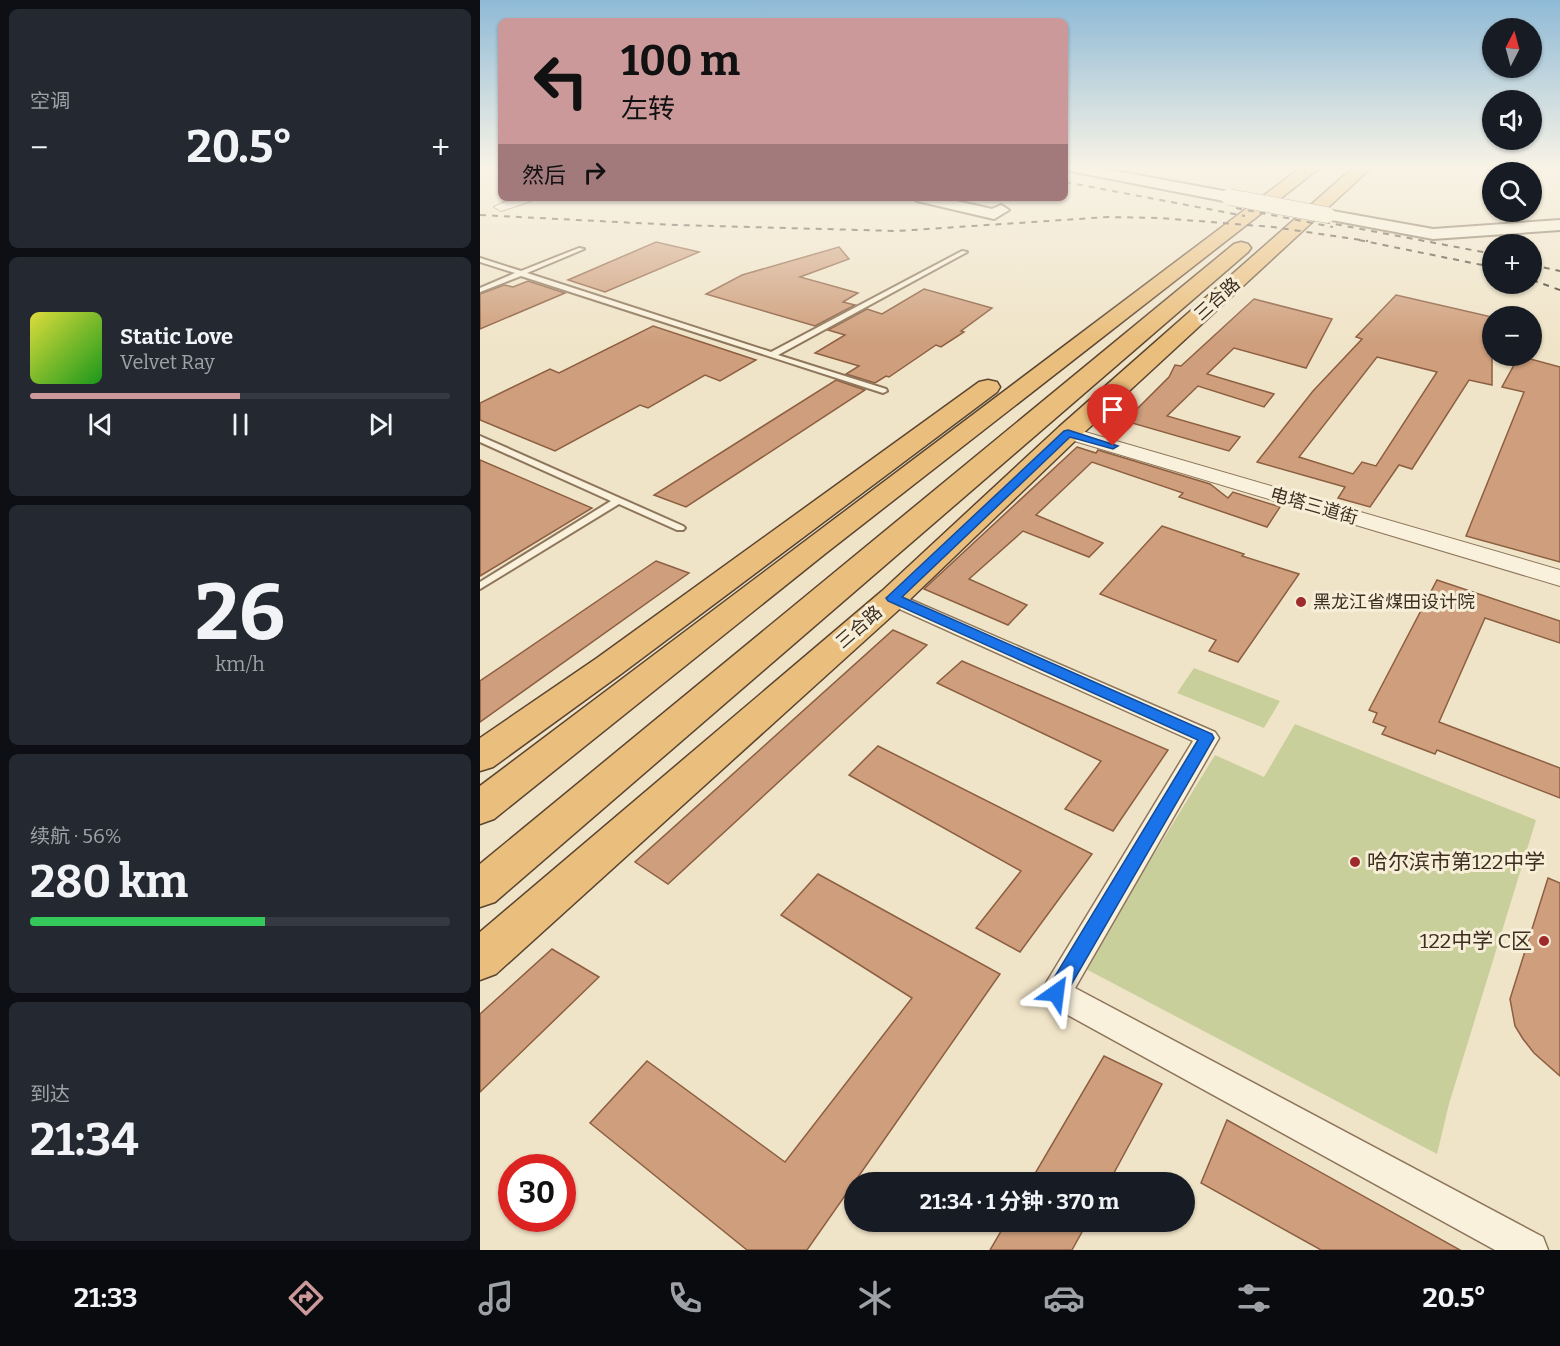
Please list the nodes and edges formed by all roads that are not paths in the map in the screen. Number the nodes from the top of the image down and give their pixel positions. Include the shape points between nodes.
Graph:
1 (1197, 224) edge
2 (1238, 224) edge
3 (1269, 224) edge
4 (1300, 224) edge
5 (1391, 224) edge
6 (1560, 225) edge
7 (581, 249) dead end
8 (964, 252) dead end
9 (480, 260) edge
10 (521, 273) junction
11 (480, 290) edge
12 (772, 355) junction
13 (883, 391) dead end
14 (1068, 433) junction
15 (480, 439) edge
16 (617, 501) junction
17 (680, 528) dead end
18 (815, 548) junction
19 (1560, 578) edge
20 (480, 586) edge
21 (893, 598) junction
22 (609, 666) junction
23 (480, 757) edge
24 (480, 808) edge
25 (480, 889) edge
26 (480, 960) edge
27 (1530, 1250) edge

1 - 22 highway
2 - 18 highway
3 - 25 highway, 三合路
4 - 14 highway, 三合路
5 - 6 main road, bridge via 1439,233
7 - 10 lane
8 - 12 lane
9 - 10 lane
10 - 11 lane
10 - 12 lane
12 - 13 lane
14 - 19 street, 电塔三道街
14 - 21 highway, 三合路
15 - 16 lane
16 - 17 lane
16 - 20 lane
18 - 22 highway
18 - 24 highway
21 - 26 highway, 三合路
21 - 27 street via 1207,738 1056,993
22 - 23 highway

